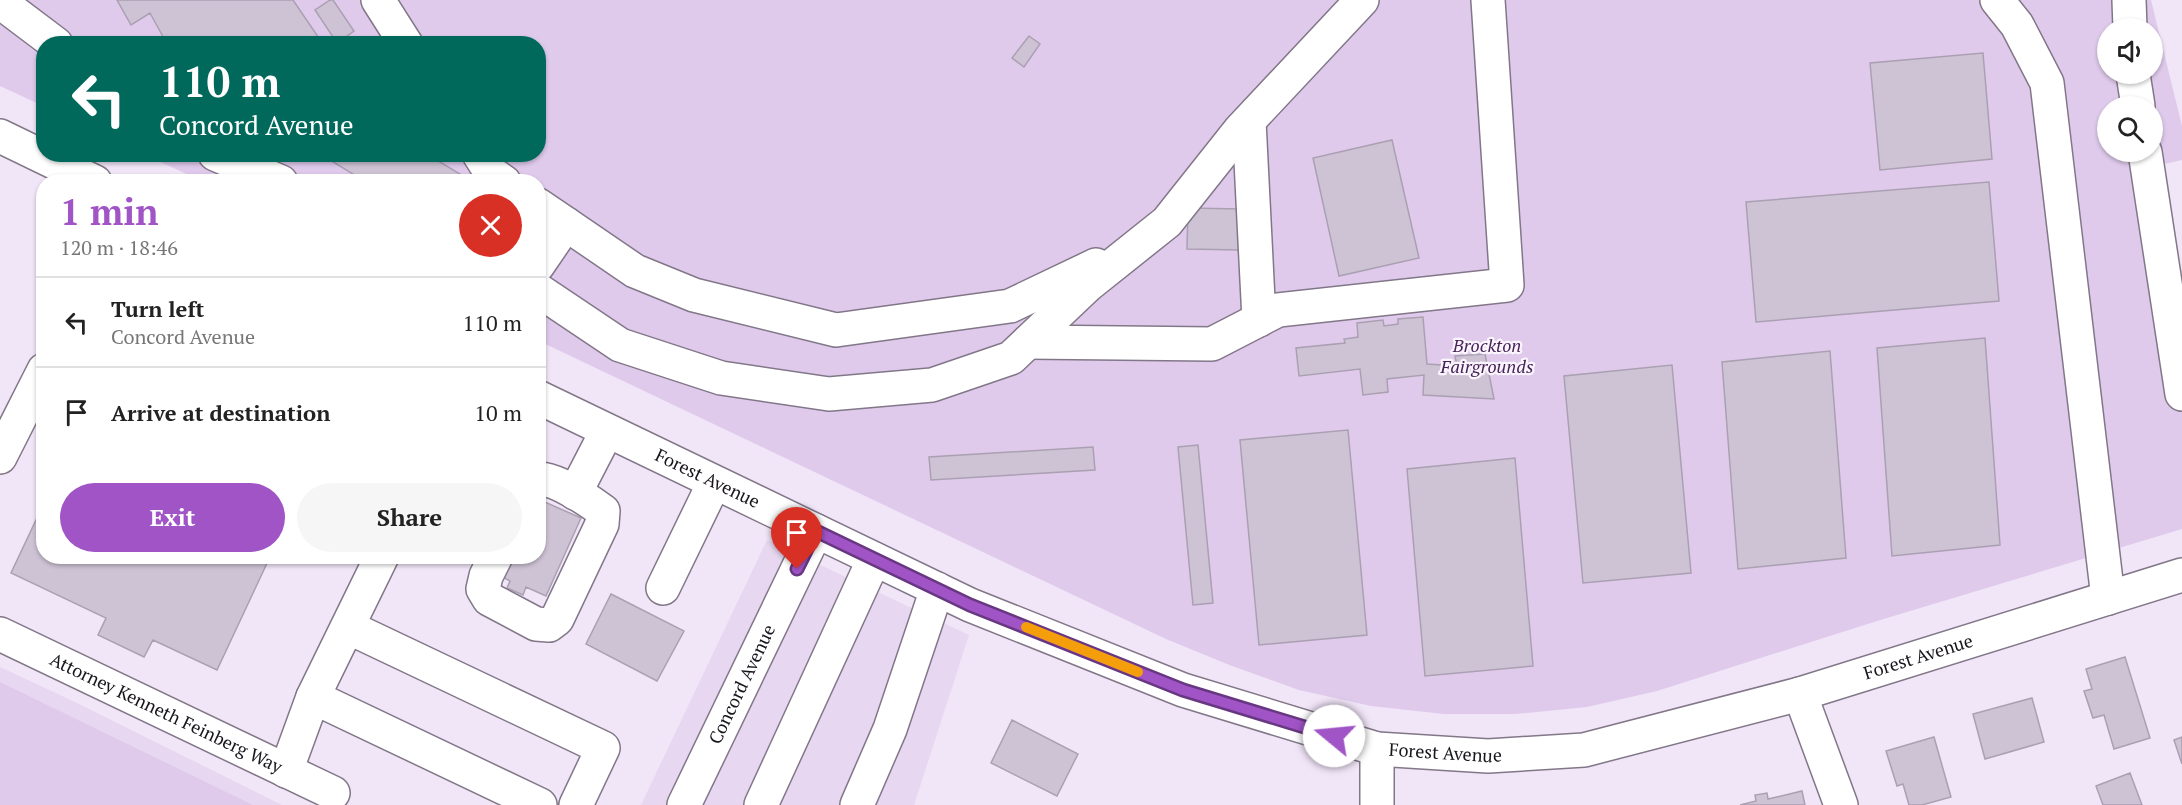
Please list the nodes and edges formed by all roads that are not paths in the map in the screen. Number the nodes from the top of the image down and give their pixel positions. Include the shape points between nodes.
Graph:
1 (1, 0) edge
2 (378, 0) edge
3 (1362, 0) edge
4 (1488, 0) edge
5 (1996, 0) edge
6 (2129, 0) edge
7 (2130, 18) edge
8 (45, 36) edge
9 (401, 36) edge
10 (1249, 121) junction
11 (0, 136) edge
12 (36, 153) edge
13 (54, 162) edge
14 (234, 162) edge
15 (2147, 162) edge
16 (78, 174) edge
17 (262, 174) edge
18 (546, 210) edge
19 (566, 224) junction
20 (1141, 243) junction
21 (546, 253) edge
22 (546, 295) edge
23 (1259, 320) junction
24 (1028, 342) junction
25 (36, 391) edge
26 (2182, 394) edge
27 (546, 401) edge
28 (607, 431) junction
29 (0, 457) edge
30 (546, 479) edge
31 (714, 483) junction
32 (575, 493) junction
33 (816, 531) junction
34 (874, 559) junction
35 (378, 564) edge
36 (492, 564) edge
37 (2182, 575) edge
38 (663, 588) dead end
39 (937, 589) junction
40 (2108, 598) junction
41 (348, 627) junction
42 (0, 634) edge
43 (1800, 694) junction
44 (313, 697) junction
45 (1377, 749) junction
46 (286, 771) junction
47 (333, 793) dead end
48 (540, 805) edge
49 (576, 805) edge
50 (684, 805) edge
51 (761, 805) edge
52 (857, 805) edge
53 (1377, 805) edge
54 (1840, 805) edge

1 - 8 street
2 - 9 street
3 - 10 street
4 - 23 street via 1506,285 1278,310
5 - 40 street via 2017,25 2047,83
6 - 7 street
10 - 20 street via 1167,222
10 - 23 street
11 - 12 street
13 - 16 street
14 - 17 street
15 - 26 street
18 - 19 street
19 - 20 street via 635,271 694,295 836,330 1010,306
19 - 21 street
20 - 24 street via 1088,285
22 - 24 street via 620,345 721,378 829,394 932,385 1011,358
23 - 24 street via 1212,344
25 - 29 street
27 - 28 street, Forest Avenue
28 - 31 street, Forest Avenue
28 - 32 street
30 - 32 street
31 - 33 street, Forest Avenue
31 - 38 street
32 - 36 street via 603,511 602,524 557,619 549,625 536,624 489,599 483,589
33 - 34 street, Forest Avenue
33 - 50 street, Concord Avenue
34 - 39 street, Forest Avenue
34 - 51 street
35 - 41 street
37 - 40 street, Forest Avenue
39 - 45 street, Forest Avenue via 1183,690
39 - 52 street via 890,729
40 - 43 street, Forest Avenue
41 - 44 street
41 - 49 street via 603,748
42 - 46 street, Attorney Kenneth Feinberg Way
43 - 45 street, Forest Avenue via 1584,750 1488,756
43 - 54 street
44 - 46 street
44 - 48 street
45 - 53 street
46 - 47 street, Attorney Kenneth Feinberg Way

